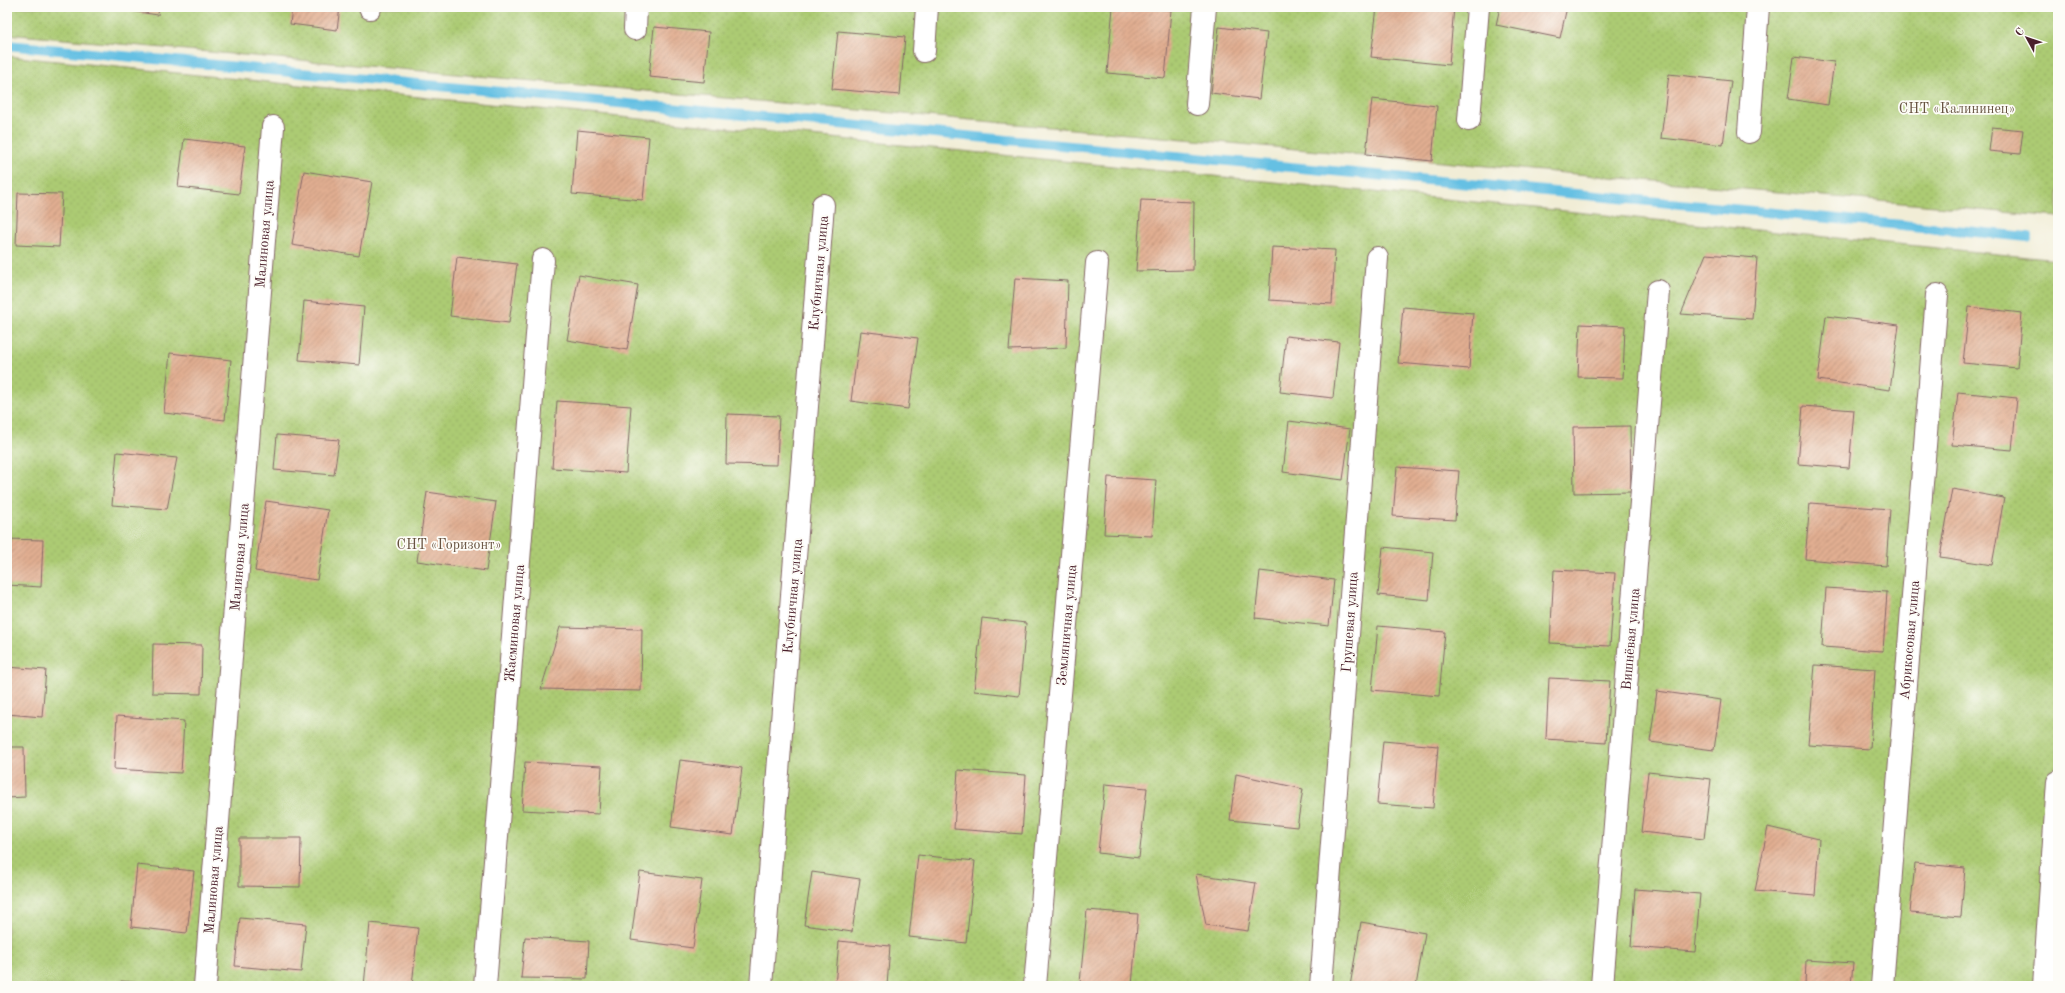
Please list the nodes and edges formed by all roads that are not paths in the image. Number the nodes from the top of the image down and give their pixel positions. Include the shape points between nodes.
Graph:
1 (636, 7) edge
2 (927, 7) edge
3 (1205, 7) edge
4 (1478, 7) edge
5 (1758, 7) edge
6 (635, 29) dead end
7 (924, 51) dead end
8 (1197, 104) dead end
9 (1469, 120) dead end
10 (273, 127) dead end
11 (1749, 132) dead end
12 (823, 206) dead end
13 (1377, 258) dead end
14 (543, 260) dead end
15 (1097, 264) dead end
16 (1658, 291) dead end
17 (1937, 295) dead end
18 (2058, 782) edge
19 (205, 986) edge
20 (485, 986) edge
21 (761, 986) edge
22 (1036, 986) edge
23 (1321, 986) edge
24 (1602, 986) edge
25 (1882, 986) edge
26 (2044, 986) edge

1 - 6 street
2 - 7 street
3 - 8 street
4 - 9 street
5 - 11 street
10 - 19 street, Малиновая улица
12 - 21 street, Клубничная улица
13 - 23 street, Грушевая улица
14 - 20 street, Жасминовая улица
15 - 22 street, Земляничная улица
16 - 24 street, Вишнёвая улица
17 - 25 street, Абрикосовая улица
18 - 26 street

